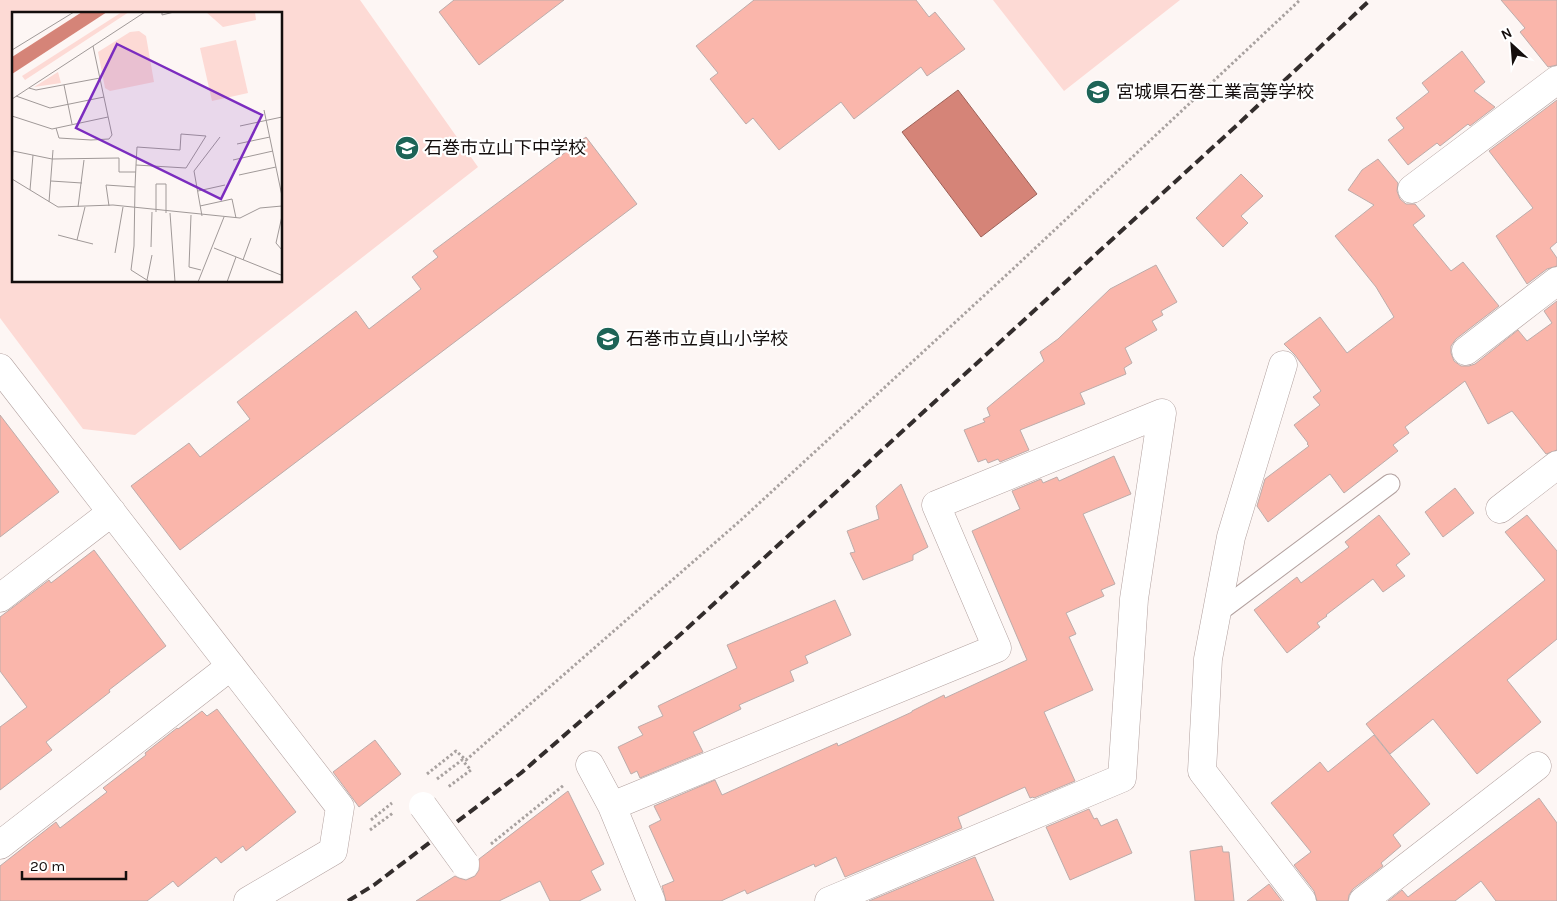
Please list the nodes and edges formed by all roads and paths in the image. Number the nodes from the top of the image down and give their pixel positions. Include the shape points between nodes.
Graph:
1 (1300, 0) edge
2 (1557, 80) edge
3 (1412, 189) dead end
4 (1557, 281) edge
5 (1466, 351) dead end
6 (1283, 365) dead end
7 (0, 368) edge
8 (1557, 464) edge
9 (1390, 484) dead end
10 (1500, 509) dead end
11 (112, 512) junction
12 (0, 598) edge
13 (1216, 614) junction
14 (231, 666) junction
15 (590, 765) joint
16 (1537, 766) dead end
17 (426, 775) dead end
18 (395, 800) dead end
19 (423, 806) dead end
20 (612, 806) junction
21 (369, 831) dead end
22 (0, 845) edge
23 (466, 864) joint
24 (248, 901) edge
25 (651, 901) edge
26 (829, 901) edge
27 (1302, 901) edge
28 (1363, 901) edge

1 - 17 path via 741,520 466,760 456,750
2 - 3 street
4 - 5 street
6 - 13 street via 1231,537
7 - 11 street
8 - 10 street
9 - 13 lane
11 - 12 street
11 - 14 street
13 - 27 street via 1208,659 1202,771
14 - 22 street
14 - 24 street via 340,807 333,851
15 - 20 street
15 - 23 path
16 - 28 street
18 - 21 path via 365,825
19 - 23 street, bridge
20 - 25 street
20 - 26 street via 997,648 936,506 1162,413 1134,600 1122,778

